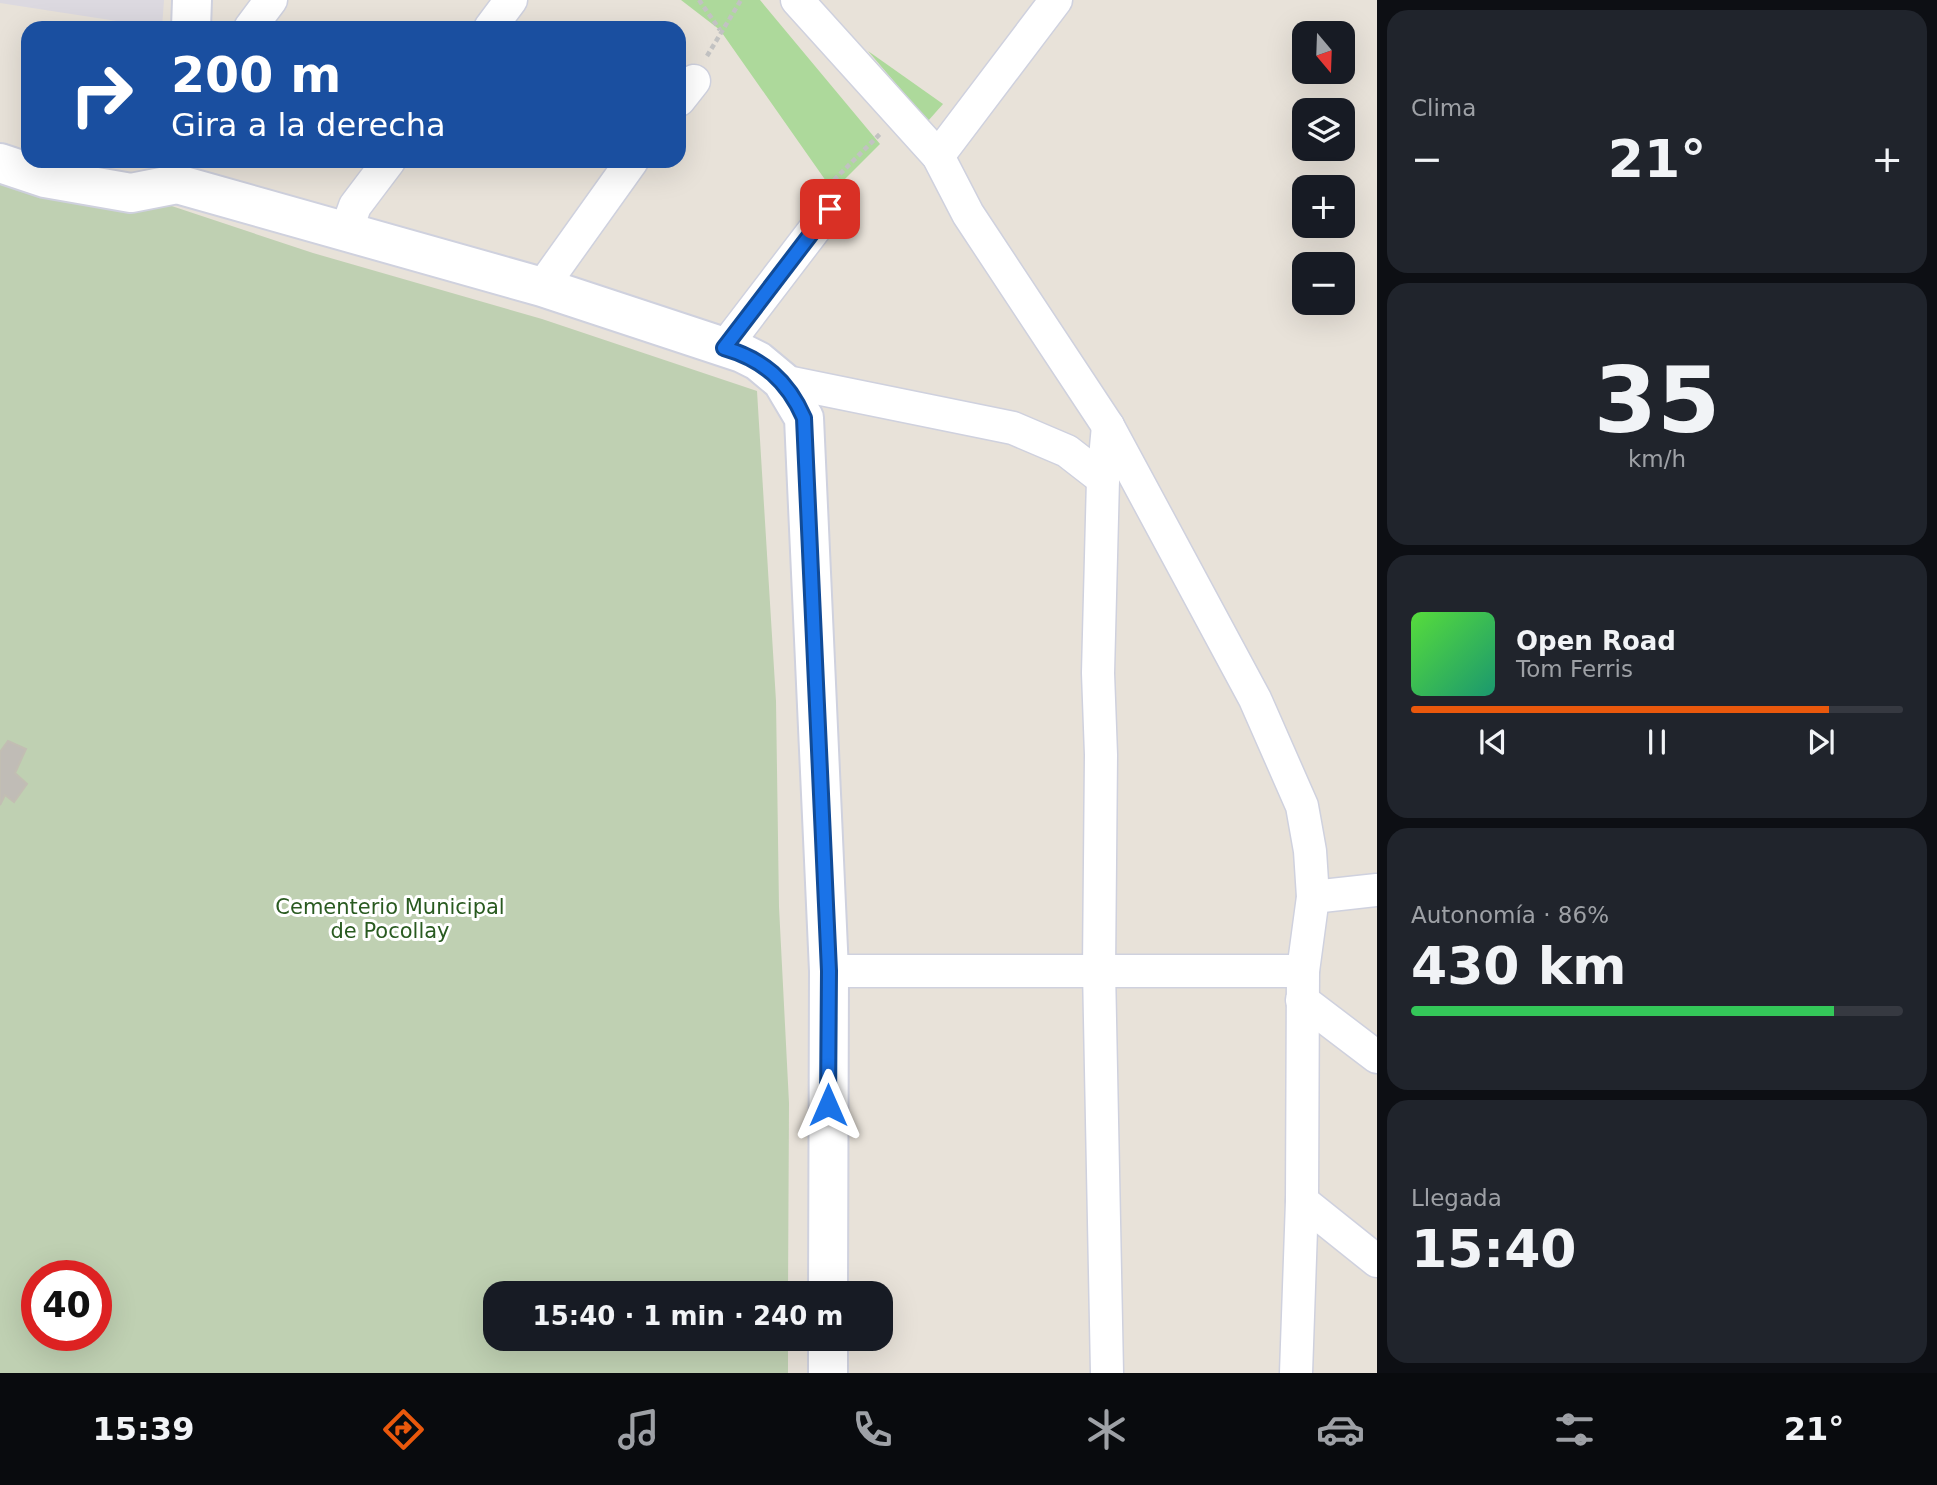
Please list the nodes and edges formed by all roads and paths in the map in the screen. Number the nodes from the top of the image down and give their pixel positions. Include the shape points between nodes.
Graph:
1 (192, 0) edge
2 (271, 0) edge
3 (511, 0) edge
4 (699, 0) edge
5 (741, 0) edge
6 (1056, 0) edge
7 (805, 3) edge
8 (191, 21) edge
9 (255, 21) edge
10 (495, 21) edge
11 (875, 138) dead end
12 (938, 156) junction
13 (0, 163) edge
14 (384, 168) edge
15 (627, 168) edge
16 (179, 173) edge
17 (830, 197) joint
18 (346, 231) junction
19 (542, 287) junction
20 (724, 348) junction
21 (782, 381) junction
22 (1108, 426) junction
23 (1103, 479) junction
24 (1377, 890) edge
25 (1312, 897) junction
26 (1099, 969) junction
27 (829, 971) junction
28 (1303, 986) junction
29 (1377, 1057) edge
30 (1302, 1201) junction
31 (1377, 1261) edge
32 (828, 1281) edge
33 (828, 1351) edge
34 (828, 1373) edge
35 (1107, 1373) edge
36 (1296, 1373) edge

1 - 8 street
2 - 9 street
3 - 10 street
4 - 5 path via 720,30
6 - 12 street
7 - 12 street
11 - 17 path
12 - 22 street via 968,214
13 - 16 street via 45,178 131,193
14 - 18 street via 355,206
15 - 19 street
16 - 18 street
17 - 20 street
18 - 19 street
19 - 20 street
20 - 21 street via 758,361
21 - 23 street via 1013,428 1067,451
21 - 27 street via 804,418
22 - 23 street
22 - 25 street via 1281,754 1302,806
23 - 26 street
24 - 25 street
25 - 28 street
26 - 27 street
26 - 28 street
26 - 35 street
27 - 32 street
28 - 29 street
28 - 30 street
30 - 31 street
30 - 36 street
33 - 34 street

